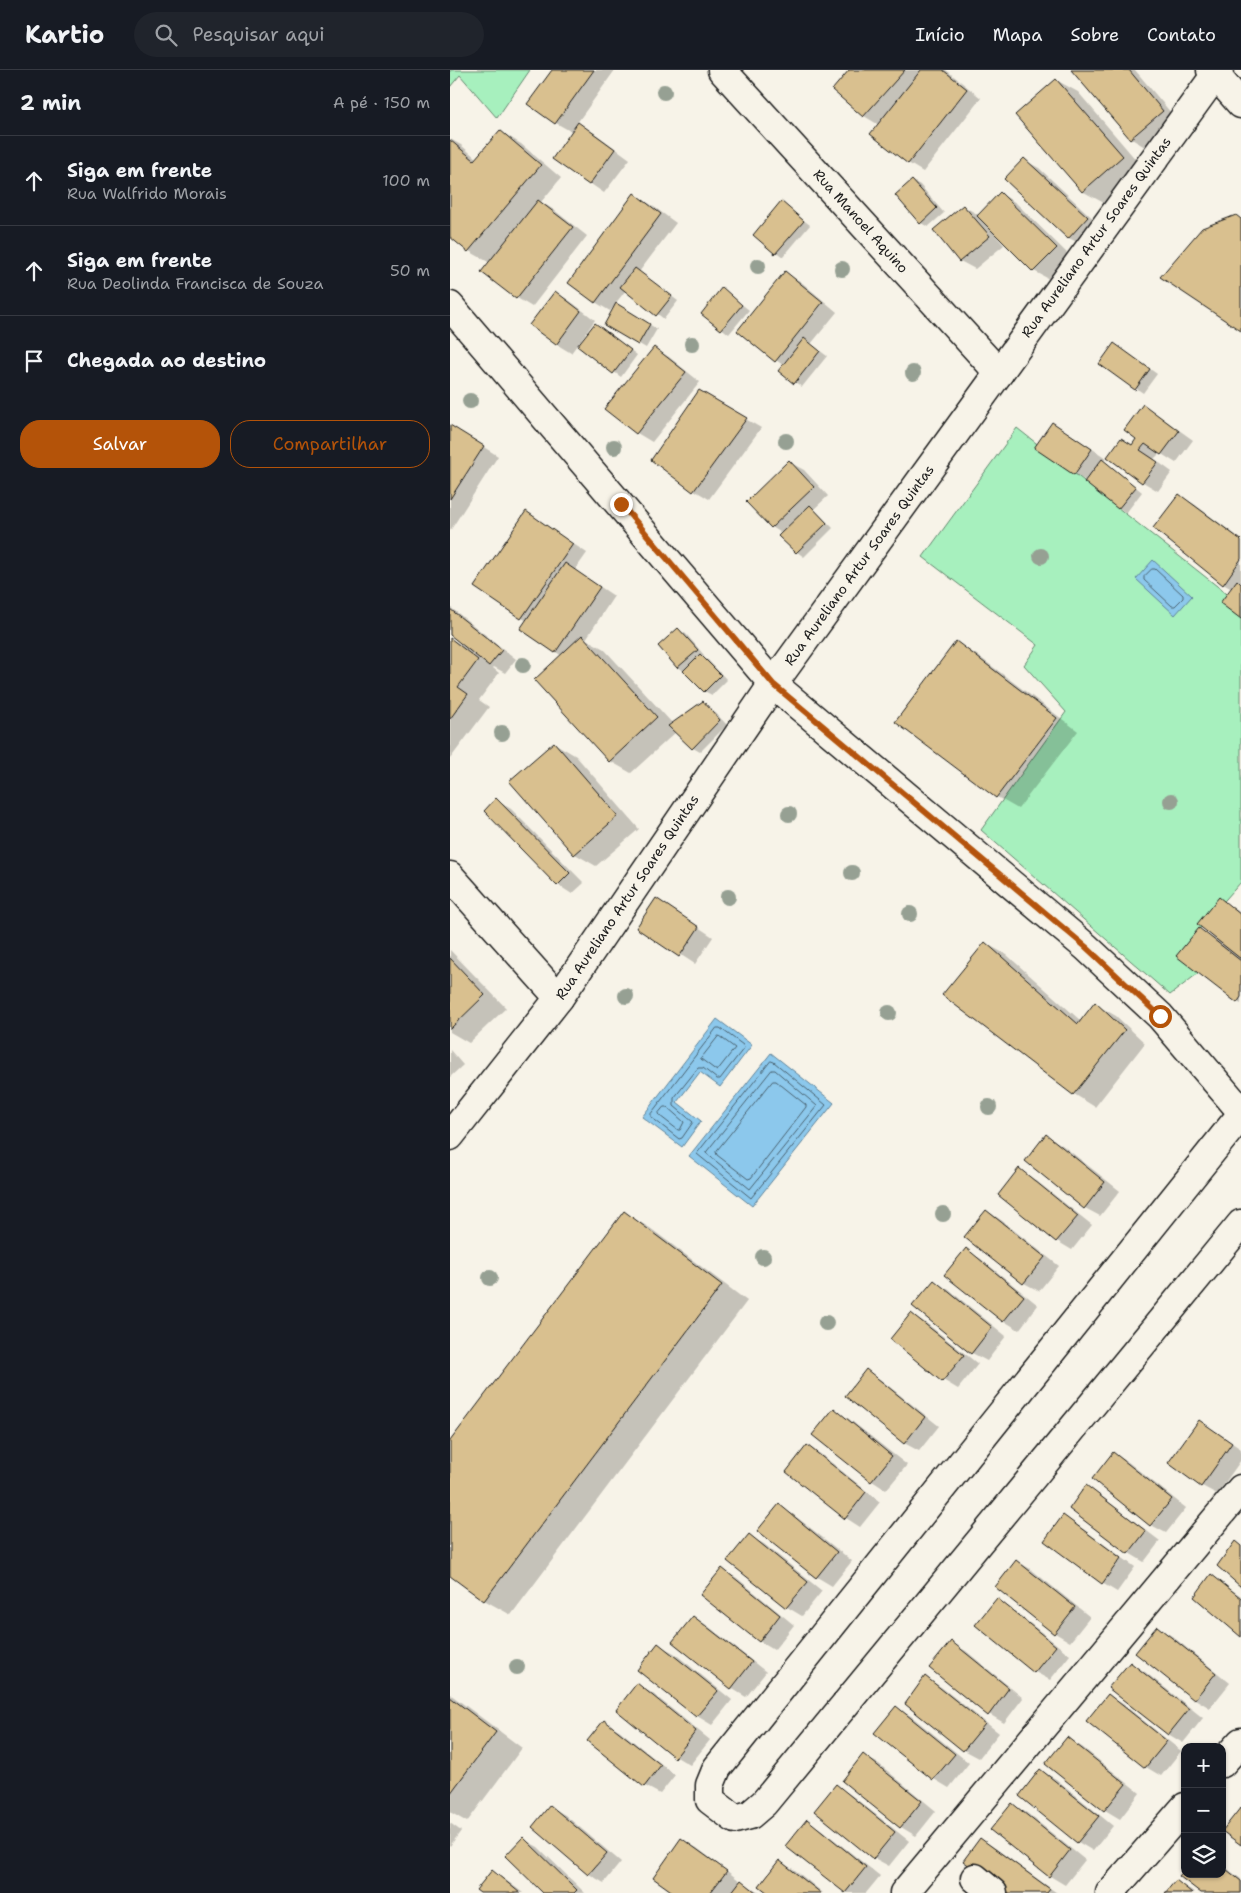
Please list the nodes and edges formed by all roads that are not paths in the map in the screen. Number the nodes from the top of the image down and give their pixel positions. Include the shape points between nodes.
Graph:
1 (722, 70) edge
2 (1215, 71) edge
3 (1241, 104) edge
4 (450, 306) edge
5 (999, 373) junction
6 (773, 684) junction
7 (450, 876) edge
8 (559, 998) junction
9 (1241, 1113) edge
10 (450, 1136) edge
11 (1241, 1224) edge
12 (1241, 1489) edge
13 (1241, 1742) edge
14 (1226, 1759) edge
15 (1181, 1812) edge
16 (904, 1893) edge
17 (1110, 1893) edge

1 - 5 street, Rua Manoel Aquino
2 - 3 street
2 - 5 street, Rua Aureliano Artur Soares Quintas
4 - 6 street
5 - 6 street, Rua Aureliano Artur Soares Quintas
6 - 8 street, Rua Aureliano Artur Soares Quintas
6 - 9 street via 1086,947 1160,1016
7 - 8 street
8 - 10 street, Rua Aureliano Artur Soares Quintas
9 - 11 street via 717,1768 710,1785 710,1800 735,1819 750,1815 764,1803
12 - 16 street
13 - 14 street
15 - 17 street

